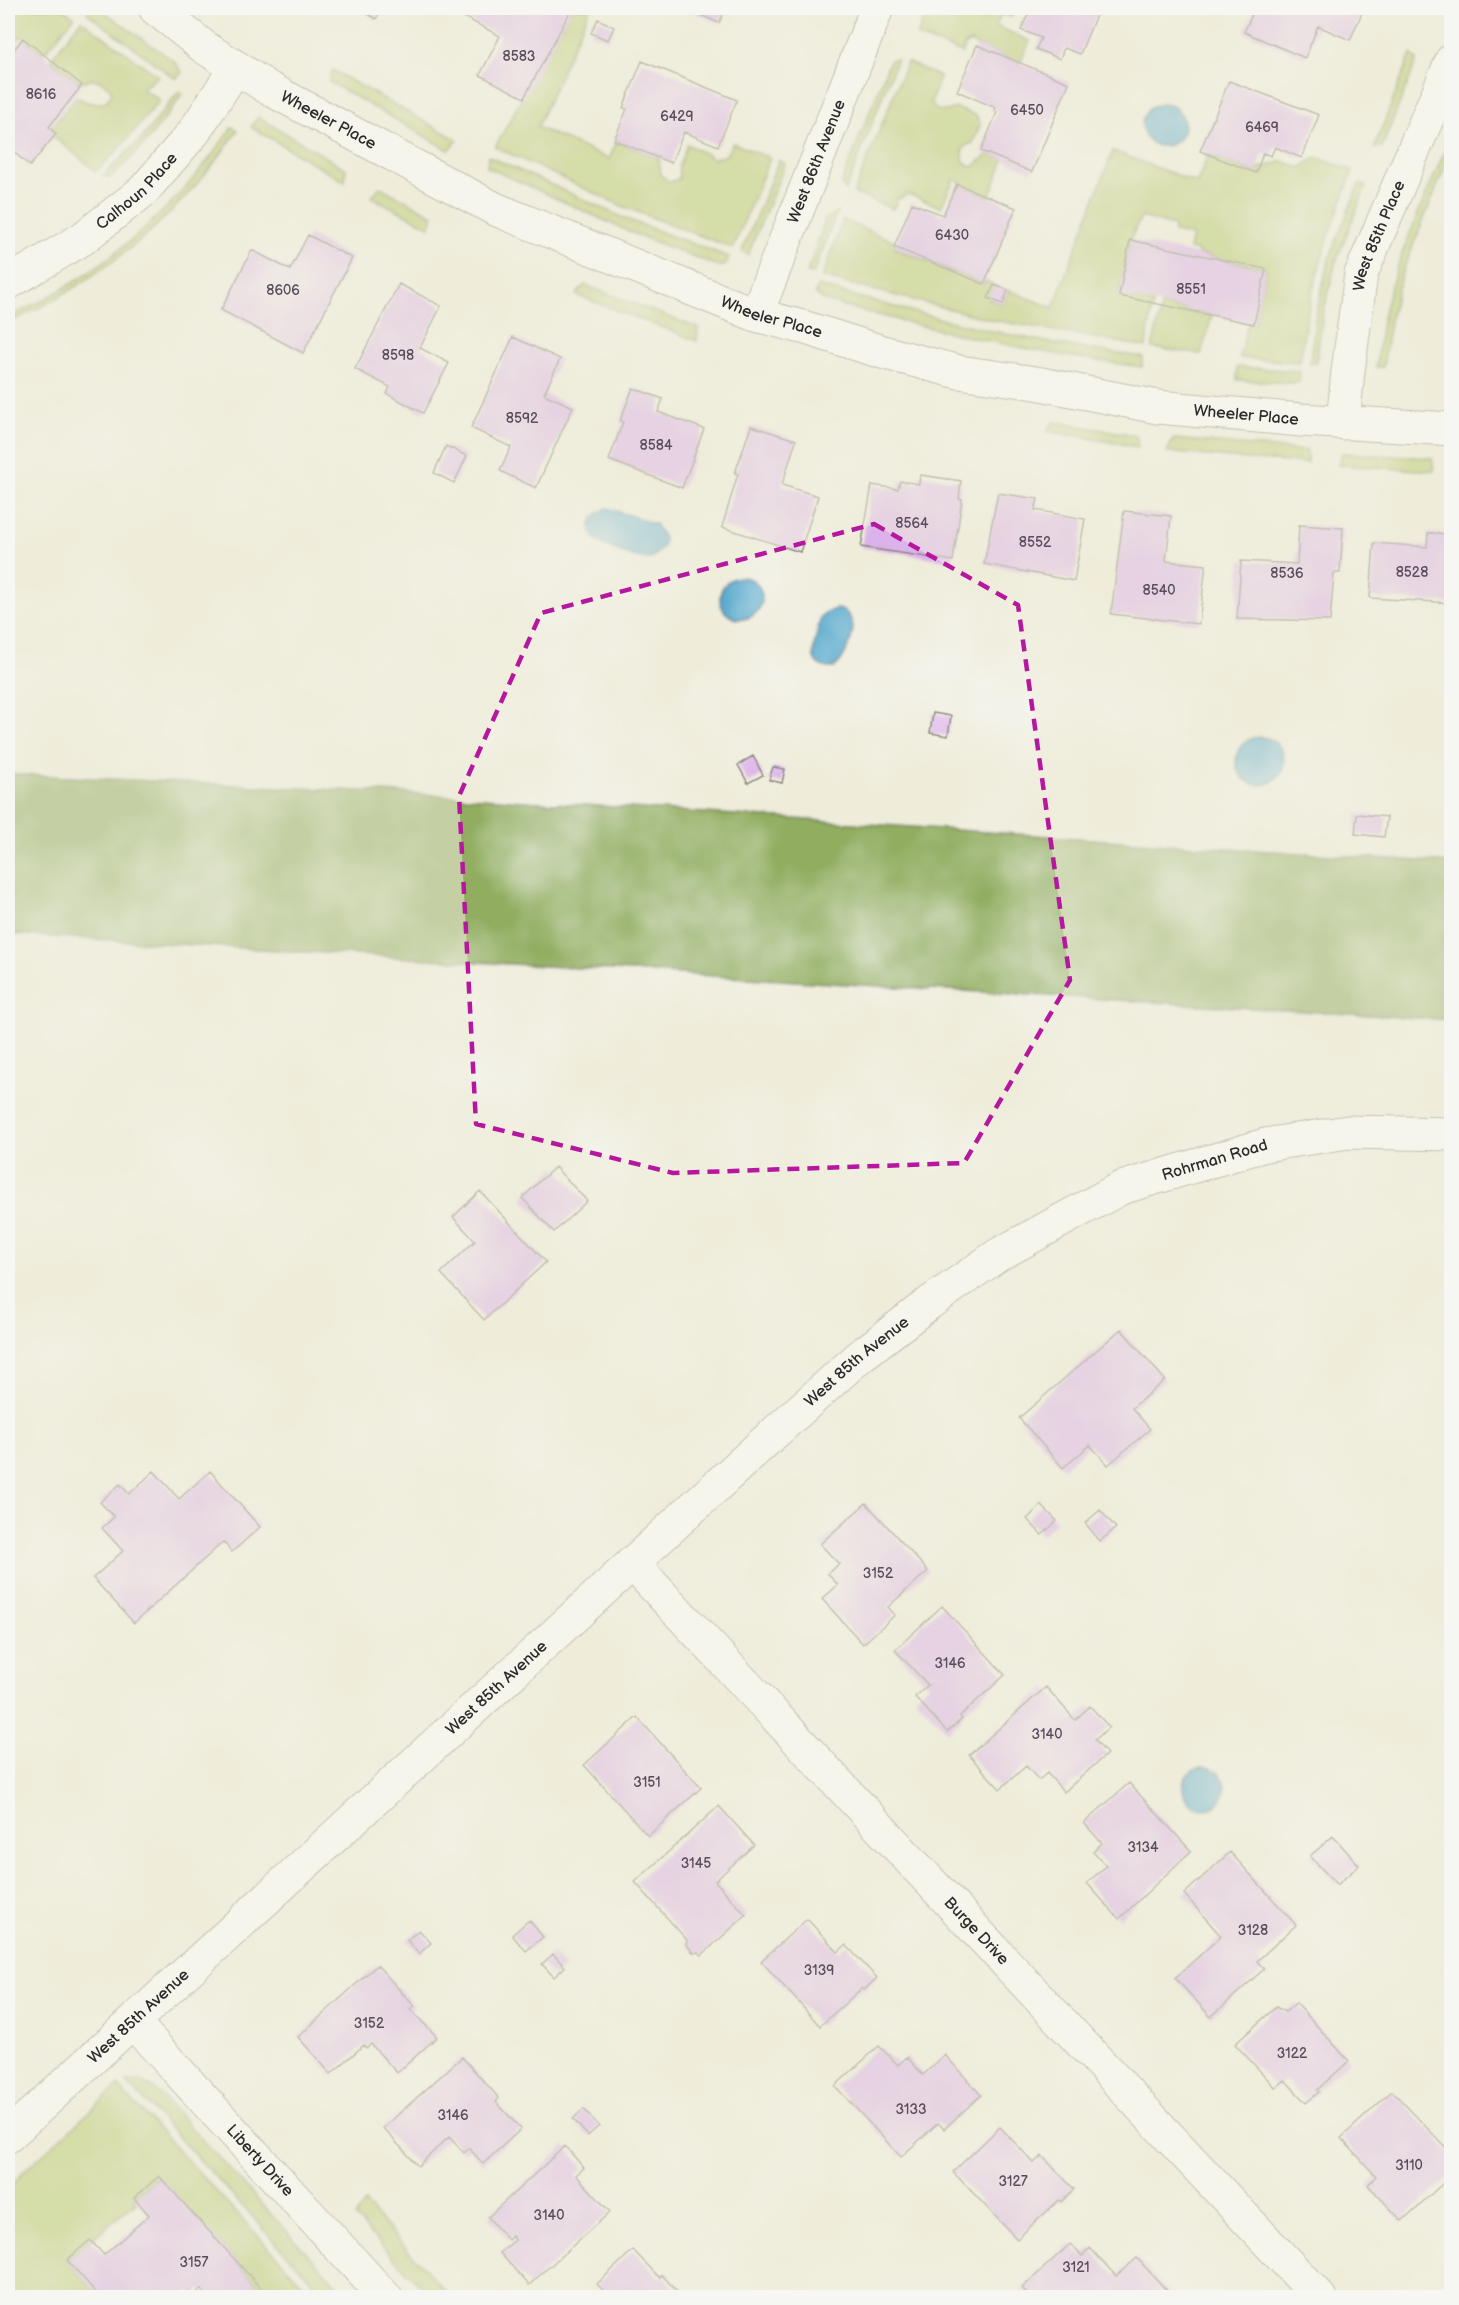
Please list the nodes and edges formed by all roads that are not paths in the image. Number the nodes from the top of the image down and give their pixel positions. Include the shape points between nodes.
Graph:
1 (155, 8) edge
2 (877, 8) edge
3 (1452, 60) edge
4 (236, 67) junction
5 (8, 283) edge
6 (756, 315) junction
7 (1343, 423) junction
8 (1452, 429) edge
9 (1452, 1134) edge
10 (998, 1255) joint
11 (632, 1563) junction
12 (133, 2022) junction
13 (8, 2136) edge
14 (386, 2298) edge
15 (1320, 2298) edge

1 - 4 street, Wheeler Place
2 - 6 street, West 86th Avenue
3 - 7 street, West 85th Place via 1361,274
4 - 5 street, Calhoun Place via 194,132 143,191 82,239
4 - 6 street, Wheeler Place via 495,209
6 - 7 street, Wheeler Place via 959,372 1158,407
7 - 8 street, Wheeler Place
9 - 10 street, Rohrman Road via 1347,1132 1265,1145 1121,1188
10 - 11 street, West 85th Avenue via 859,1357
11 - 12 street, West 85th Avenue
11 - 15 street, Burge Drive
12 - 13 street, West 85th Avenue
12 - 14 street, Liberty Drive

